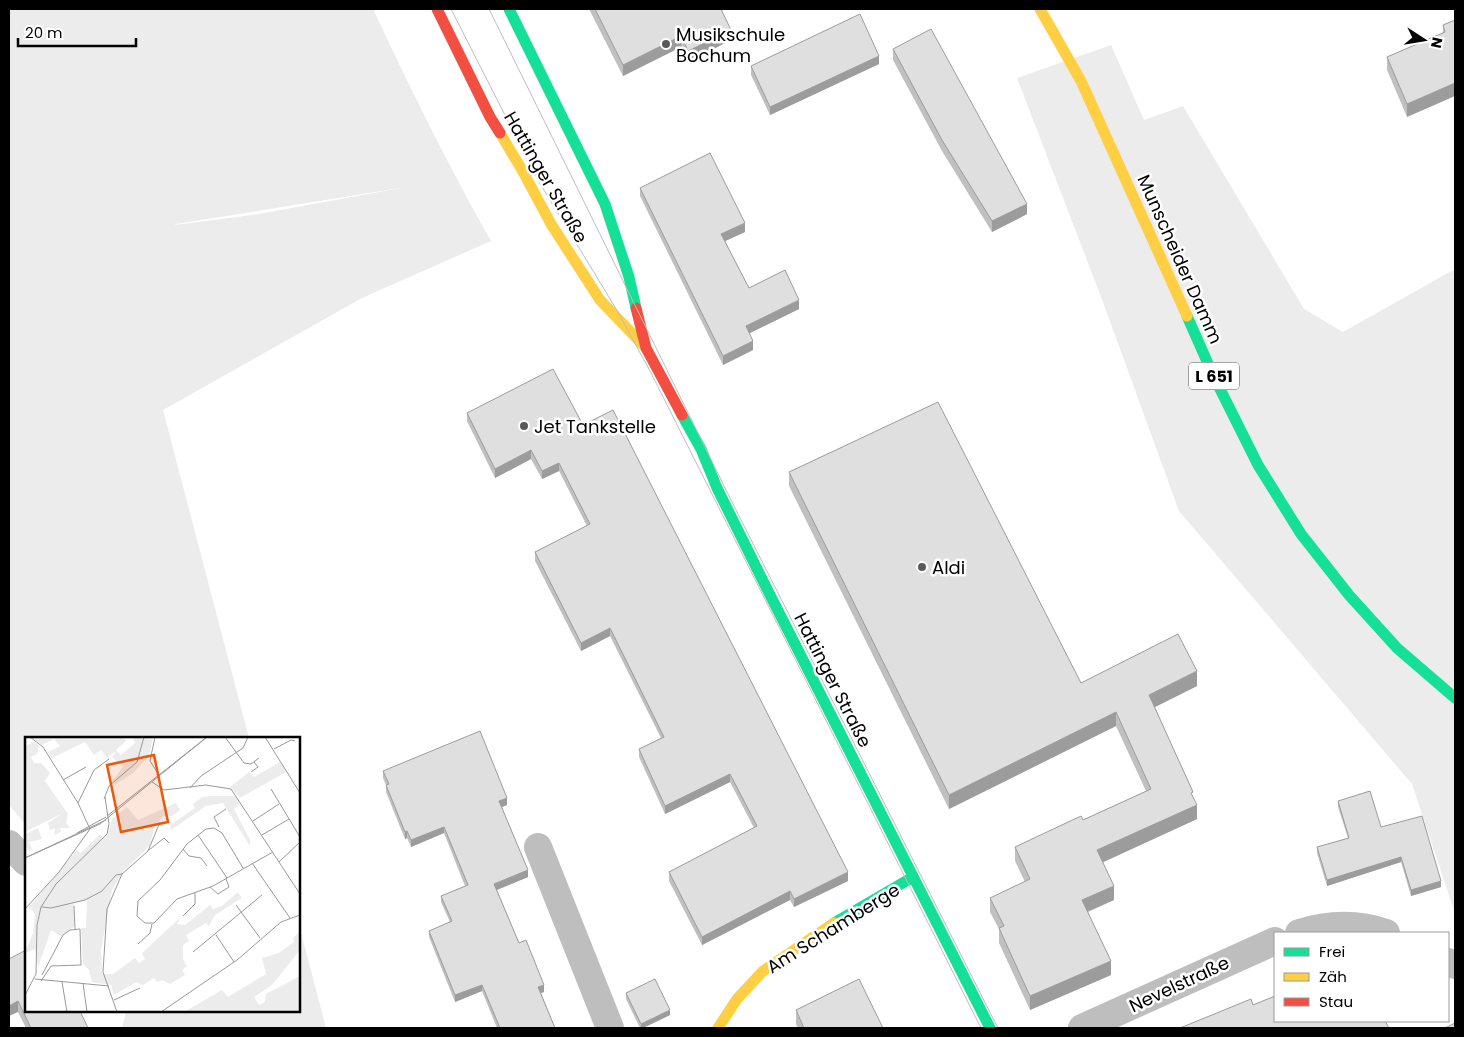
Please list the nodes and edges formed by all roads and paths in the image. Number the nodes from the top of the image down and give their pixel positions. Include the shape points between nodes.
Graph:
1 (437, 9) edge
2 (509, 9) edge
3 (1040, 9) edge
4 (646, 348) junction
5 (1455, 698) edge
6 (9, 844) edge
7 (538, 847) dead end
8 (25, 861) edge
9 (913, 878) junction
10 (1304, 932) edge
11 (1382, 932) edge
12 (1274, 941) edge
13 (610, 1028) edge
14 (718, 1028) edge
15 (990, 1028) edge
16 (1082, 1028) edge

1 - 4 main road, Hattinger Straße via 490,116 552,224 600,300
2 - 4 main road, Hattinger Straße via 605,204 629,277
3 - 5 main road, Munscheider Damm / L 651 via 1081,80 1213,375 1258,465 1301,534 1349,595 1397,648
4 - 9 main road, Hattinger Straße via 701,449 717,488
6 - 8 street
7 - 13 street
9 - 14 main road, Am Schamberge via 815,934 763,971 737,999
9 - 15 main road, Hattinger Straße
10 - 11 street via 1331,926 1360,926
12 - 16 street, Nevelstraße

